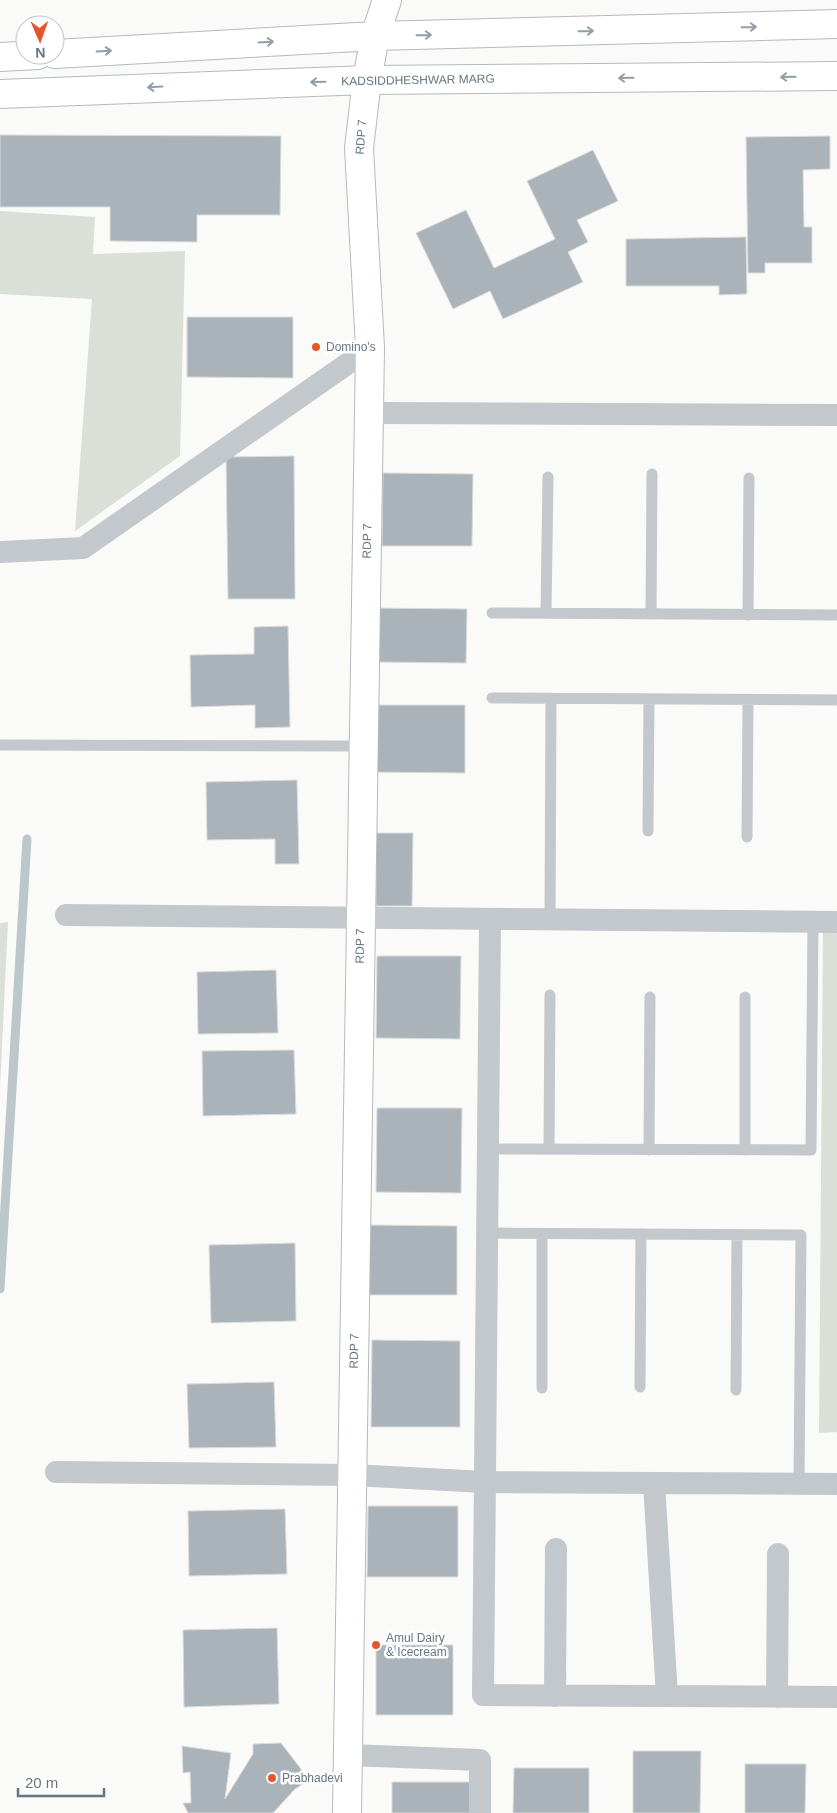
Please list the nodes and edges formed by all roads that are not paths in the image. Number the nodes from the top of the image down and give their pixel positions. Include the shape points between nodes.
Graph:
1 (387, 0) edge
2 (837, 24) edge
3 (375, 36) junction
4 (65, 53) edge
5 (15, 56) edge
6 (0, 57) edge
7 (837, 76) edge
8 (367, 80) junction
9 (0, 94) edge
10 (370, 348) junction
11 (369, 413) junction
12 (837, 415) edge
13 (652, 474) dead end
14 (548, 477) dead end
15 (749, 478) dead end
16 (0, 552) edge
17 (492, 613) dead end
18 (546, 613) junction
19 (651, 614) junction
20 (748, 614) junction
21 (837, 615) edge
22 (492, 698) dead end
23 (551, 698) junction
24 (649, 699) junction
25 (748, 700) junction
26 (837, 700) edge
27 (0, 745) edge
28 (364, 746) junction
29 (648, 831) dead end
30 (747, 837) dead end
31 (66, 915) dead end
32 (361, 918) junction
33 (490, 920) junction
34 (550, 920) junction
35 (812, 922) junction
36 (837, 922) edge
37 (550, 995) dead end
38 (650, 997) dead end
39 (745, 997) dead end
40 (488, 1149) junction
41 (549, 1149) junction
42 (649, 1150) junction
43 (745, 1150) junction
44 (487, 1233) junction
45 (542, 1234) junction
46 (641, 1234) junction
47 (737, 1235) junction
48 (640, 1387) dead end
49 (542, 1388) dead end
50 (736, 1390) dead end
51 (56, 1472) dead end
52 (352, 1475) junction
53 (485, 1482) junction
54 (654, 1483) junction
55 (799, 1483) junction
56 (837, 1484) edge
57 (556, 1549) dead end
58 (778, 1554) dead end
59 (555, 1696) junction
60 (667, 1696) junction
61 (777, 1697) junction
62 (837, 1697) edge
63 (348, 1755) junction
64 (347, 1813) edge
65 (480, 1813) edge

1 - 3 street, RDP 7
3 -> 2 street
4 -> 3 street
3 - 8 street, RDP 7
5 - 6 street
7 -> 8 street, KADSIDDHESHWAR MARG
8 -> 9 street, KADSIDDHESHWAR MARG
8 - 10 street, RDP 7 via 358,148
10 - 11 street, RDP 7
10 - 16 street via 83,548
11 - 12 street
11 - 28 street, RDP 7
13 - 19 lane
14 - 18 lane
15 - 20 lane
17 - 18 lane
18 - 19 lane
19 - 20 lane
20 - 21 lane
22 - 23 lane
23 - 24 lane
23 - 34 lane
24 - 25 lane
24 - 29 lane
25 - 26 lane
25 - 30 lane
27 - 28 lane
28 - 32 street, RDP 7
31 - 32 street
32 - 33 street
32 - 52 street, RDP 7
33 - 34 street
33 - 40 street
34 - 35 street
35 - 36 street
35 - 43 lane via 811,1150
37 - 41 lane
38 - 42 lane
39 - 43 lane
40 - 41 lane
40 - 44 street
41 - 42 lane
42 - 43 lane
44 - 45 lane
44 - 53 street
45 - 46 lane
45 - 49 lane
46 - 47 lane
46 - 48 lane
47 - 50 lane
47 - 55 lane via 801,1235
51 - 52 street
52 - 53 street
52 - 63 street, RDP 7
53 - 54 street
53 - 59 street via 483,1695
54 - 55 street
54 - 60 street
55 - 56 street
57 - 59 street
58 - 61 street
59 - 60 street
60 - 61 street
61 - 62 street
63 - 64 street, RDP 7
63 - 65 street via 480,1760

